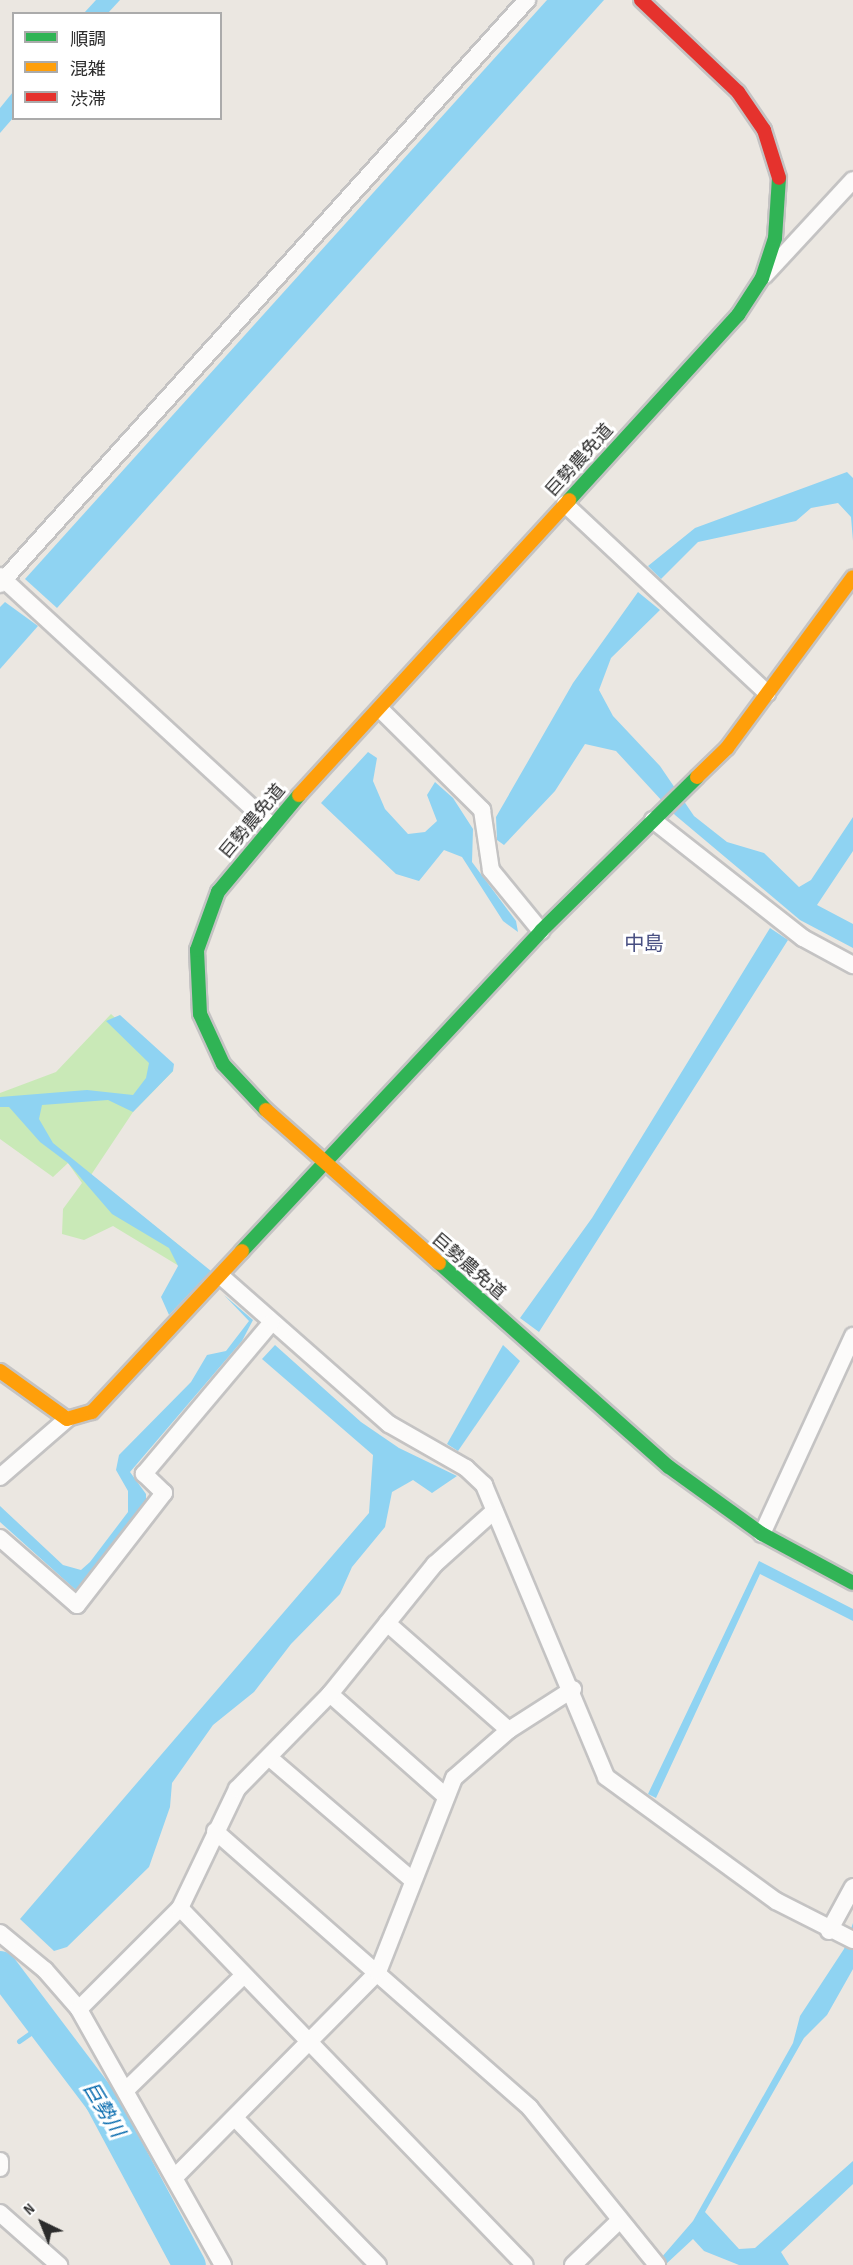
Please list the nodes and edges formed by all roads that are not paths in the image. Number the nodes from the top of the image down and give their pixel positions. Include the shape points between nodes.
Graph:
1 (527, 0) edge
2 (641, 0) edge
3 (853, 180) edge
4 (762, 278) junction
5 (566, 504) junction
6 (853, 577) edge
7 (1, 579) edge
8 (767, 693) junction
9 (380, 709) junction
10 (657, 815) junction
11 (271, 825) junction
12 (541, 932) junction
13 (853, 964) edge
14 (323, 1163) junction
15 (222, 1277) junction
16 (271, 1323) junction
17 (853, 1336) edge
18 (0, 1371) edge
19 (67, 1419) junction
20 (0, 1477) edge
21 (495, 1511) junction
22 (762, 1534) junction
23 (0, 1538) edge
24 (853, 1583) edge
25 (387, 1623) junction
26 (573, 1689) junction
27 (330, 1694) junction
28 (509, 1730) junction
29 (271, 1759) junction
30 (444, 1794) junction
31 (215, 1831) junction
32 (412, 1880) junction
33 (853, 1887) edge
34 (180, 1908) junction
35 (829, 1931) junction
36 (0, 1933) edge
37 (849, 1938) edge
38 (378, 1972) junction
39 (244, 1975) junction
40 (79, 2009) junction
41 (308, 2043) junction
42 (127, 2089) junction
43 (235, 2118) junction
44 (0, 2161) edge
45 (0, 2168) edge
46 (176, 2176) junction
47 (0, 2213) edge
48 (620, 2220) junction
49 (655, 2263) edge
50 (58, 2265) edge
51 (223, 2265) edge
52 (378, 2265) edge
53 (525, 2265) edge
54 (573, 2265) edge

1 - 7 street
2 - 4 street, 巨勢農免道 via 738,92 764,130 779,177 775,238
3 - 4 street
4 - 5 street, 巨勢農免道 via 738,315
5 - 8 street
5 - 9 street, 巨勢農免道
6 - 8 street
7 - 11 street
8 - 10 street via 726,748
9 - 11 street, 巨勢農免道
9 - 12 street via 482,810 491,870
10 - 12 street
10 - 13 street via 803,938
11 - 14 street, 巨勢農免道 via 214,902 196,950 200,1014 223,1064
12 - 14 street
14 - 15 street
14 - 22 street, 巨勢農免道 via 669,1467
15 - 16 street
15 - 19 street via 92,1412
16 - 21 street via 389,1424 466,1468 483,1485
16 - 23 street via 144,1474 164,1494 77,1605
17 - 22 street
18 - 19 street
19 - 20 street
21 - 25 street via 435,1564
21 - 26 street
22 - 24 street, 巨勢農免道
25 - 27 street
25 - 28 street
26 - 28 street
26 - 35 street via 606,1778 776,1901
27 - 29 street
27 - 30 street
28 - 30 street via 454,1778
29 - 31 street via 237,1789
29 - 32 street
30 - 32 street
31 - 34 street
31 - 38 street
32 - 38 street
33 - 35 street
34 - 39 street
34 - 40 street
35 - 37 street
36 - 40 street via 45,1970
38 - 41 street
38 - 48 street via 530,2108
39 - 41 street
39 - 42 street
40 - 42 street
41 - 43 street
41 - 53 street
42 - 46 street
43 - 46 street
43 - 52 street
44 - 45 street
46 - 51 street
47 - 50 street
48 - 49 street
48 - 54 street

